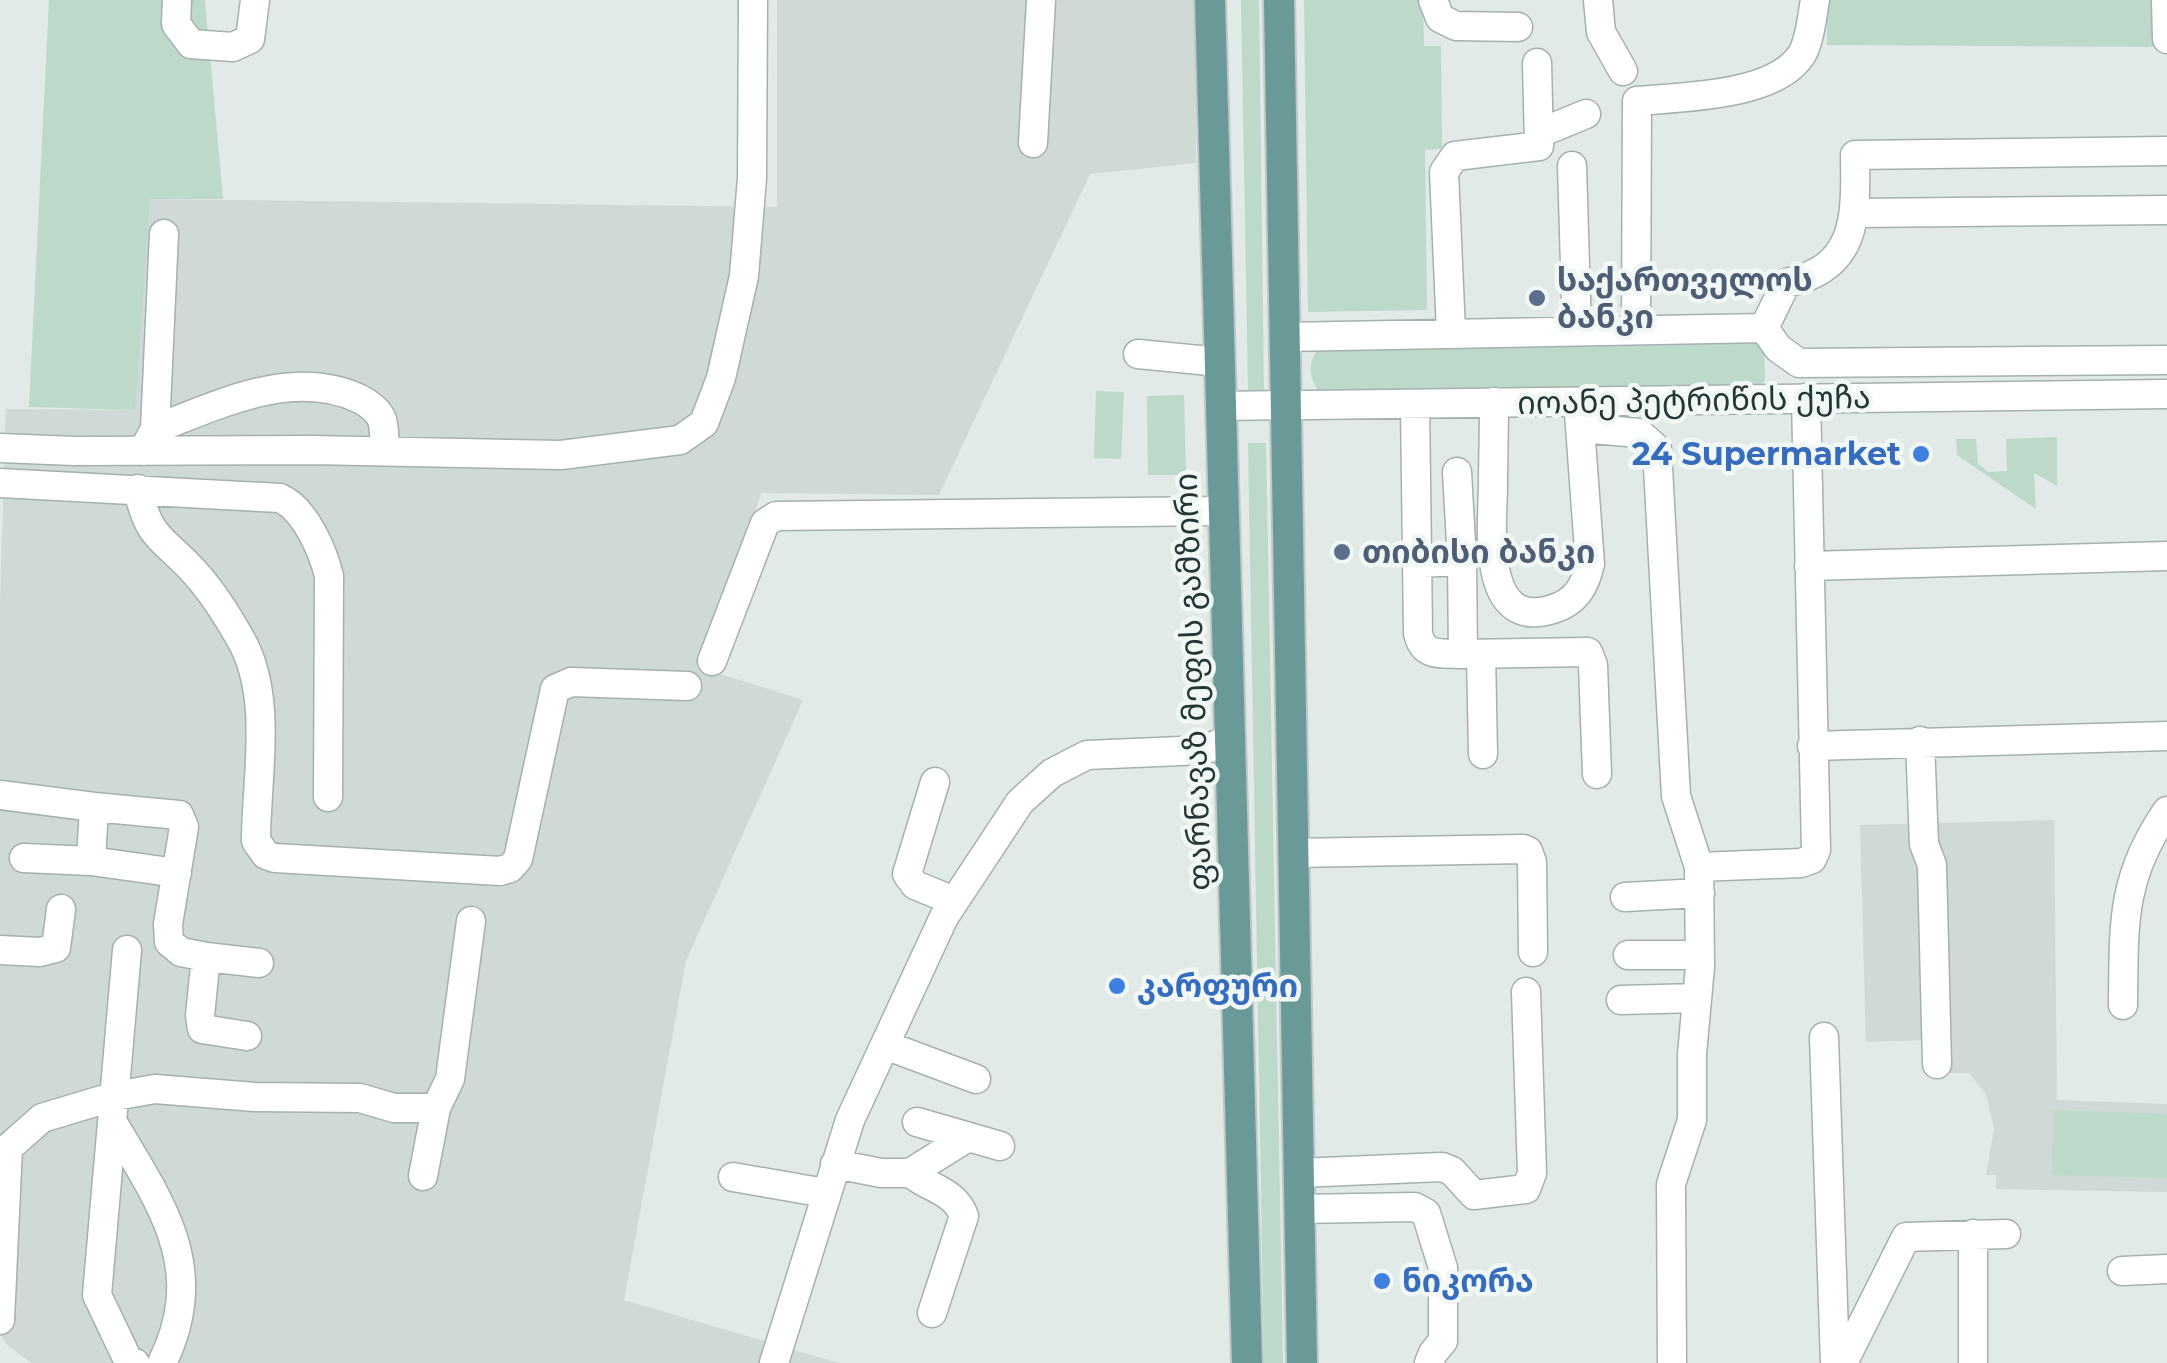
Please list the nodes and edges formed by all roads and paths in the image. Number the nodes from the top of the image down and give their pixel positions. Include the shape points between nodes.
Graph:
1 (177, 0) edge
2 (255, 0) edge
3 (753, 0) edge
4 (1041, 0) edge
5 (1210, 0) edge
6 (1279, 0) edge
7 (1433, 0) edge
8 (1598, 0) edge
9 (1815, 0) edge
10 (2166, 0) edge
11 (1518, 27) dead end
12 (2167, 38) edge
13 (1537, 63) dead end
14 (1623, 72) dead end
15 (1586, 114) dead end
16 (1540, 134) junction
17 (1033, 143) dead end
18 (2167, 151) edge
19 (1572, 166) dead end
20 (2167, 210) edge
21 (1856, 213) junction
22 (164, 234) dead end
23 (1577, 330) junction
24 (1636, 330) junction
25 (1451, 332) junction
26 (1286, 337) junction
27 (1771, 338) junction
28 (1138, 354) dead end
29 (2163, 360) edge
30 (1220, 362) junction
31 (2164, 394) edge
32 (1806, 398) junction
33 (1763, 399) junction
34 (1494, 402) junction
35 (1415, 404) junction
36 (1222, 406) junction
37 (1286, 406) junction
38 (1579, 415) junction
39 (149, 440) junction
40 (0, 448) edge
41 (385, 452) junction
42 (1457, 472) dead end
43 (0, 483) edge
44 (138, 489) junction
45 (1223, 512) junction
46 (2167, 556) edge
47 (1462, 561) junction
48 (1417, 563) junction
49 (1809, 566) junction
50 (1472, 654) junction
51 (712, 661) dead end
52 (687, 686) dead end
53 (2167, 736) edge
54 (1229, 739) junction
55 (1920, 740) junction
56 (1812, 746) junction
57 (1482, 754) dead end
58 (1597, 774) dead end
59 (935, 782) dead end
60 (0, 795) edge
61 (328, 796) dead end
62 (94, 807) junction
63 (2167, 811) edge
64 (1293, 853) junction
65 (24, 858) dead end
66 (91, 861) junction
67 (177, 873) junction
68 (1700, 880) junction
69 (1625, 897) dead end
70 (954, 902) junction
71 (61, 909) dead end
72 (471, 921) dead end
73 (0, 950) edge
74 (128, 950) dead end
75 (1533, 952) dead end
76 (1628, 955) dead end
77 (1700, 956) junction
78 (206, 957) junction
79 (259, 963) dead end
80 (1526, 992) dead end
81 (1697, 998) junction
82 (1621, 1000) dead end
83 (2123, 1004) dead end
84 (247, 1036) dead end
85 (1824, 1037) dead end
86 (885, 1044) junction
87 (1937, 1064) dead end
88 (976, 1080) dead end
89 (436, 1108) junction
90 (114, 1110) junction
91 (917, 1122) dead end
92 (968, 1137) junction
93 (4, 1144) edge
94 (1000, 1146) dead end
95 (835, 1164) junction
96 (910, 1173) junction
97 (1298, 1173) junction
98 (422, 1176) dead end
99 (733, 1177) dead end
100 (825, 1193) junction
101 (1299, 1208) junction
102 (1972, 1234) junction
103 (2006, 1234) dead end
104 (2167, 1269) edge
105 (2122, 1271) dead end
106 (932, 1313) dead end
107 (0, 1320) edge
108 (136, 1363) edge
109 (162, 1363) edge
110 (774, 1363) edge
111 (1247, 1363) edge
112 (1302, 1363) edge
113 (1429, 1363) edge
114 (1672, 1363) edge
115 (1835, 1363) edge
116 (1843, 1363) edge
117 (1973, 1363) edge

1 - 2 street via 176,24 191,44 234,47 250,39
3 - 41 street via 744,276 704,423 680,440 560,455
4 - 17 street
5 - 30 main road, ფარნავაზ მეფის გამზირი
6 - 26 main road
7 - 11 street via 1440,18 1456,26
8 - 14 street via 1602,32
9 - 24 street via 1802,55 1769,80 1725,94 1637,102
10 - 12 street
13 - 16 street
15 - 16 street
16 - 25 street via 1536,148 1455,156 1444,172
18 - 21 street via 1856,155
19 - 23 street
20 - 21 street
21 - 27 street via 1829,267 1786,283
22 - 39 street
23 - 24 street, იოანე პეტრიწის ქუჩა
23 - 25 street, იოანე პეტრიწის ქუჩა
24 - 27 street, იოანე პეტრიწის ქუჩა
25 - 26 street, იოანე პეტრიწის ქუჩა
26 - 37 main road
27 - 29 street, იოანე პეტრიწის ქუჩა via 1800,363
27 - 33 street via 1781,378
28 - 30 street
29 - 31 street
30 - 36 main road, ფარნავაზ მეფის გამზირი
31 - 32 street, იოანე პეტრიწის ქუჩა
32 - 33 street, იოანე პეტრიწის ქუჩა
32 - 49 street
33 - 38 street, იოანე პეტრიწის ქუჩა
34 - 35 street, იოანე პეტრიწის ქუჩა
34 - 38 street, იოანე პეტრიწის ქუჩა
34 - 38 street via 1492,563 1502,593 1530,611 1568,604 1586,583
35 - 37 street, იოანე პეტრიწის ქუჩა
35 - 48 street
36 - 37 street, იოანე პეტრიწის ქუჩა
36 - 45 main road, ფარნავაზ მეფის გამზირი
37 - 64 main road
38 - 68 street via 1639,433 1657,449 1676,796
39 - 40 street
39 - 41 street
39 - 41 street via 220,403 306,386 368,402 382,418
42 - 47 street
43 - 44 street
44 - 52 street via 155,536 196,574 242,641 262,730 256,842 266,855 510,868 518,859 555,690 570,682
44 - 61 street via 280,498 299,513 329,576
45 - 51 street via 776,516 765,524
45 - 54 main road, ფარნავაზ მეფის გამზირი
46 - 49 street
47 - 48 street
47 - 50 street
48 - 50 street via 1420,642 1431,653
49 - 56 street
50 - 57 street
50 - 58 street via 1588,652
53 - 55 street
54 - 70 street via 1204,750 1087,755 1052,773 1020,802
54 - 111 main road, ფარნავაზ მეფის გამზირი
55 - 56 street
55 - 87 street via 1924,844 1932,865
56 - 68 street via 1812,859
59 - 70 street via 907,874 915,885
60 - 62 street
62 - 66 street
62 - 67 street via 179,814 184,827
63 - 83 street via 2136,868 2124,913
64 - 75 street via 1523,848 1532,862
64 - 97 main road
65 - 66 street
66 - 67 street
67 - 78 street via 169,942
68 - 69 street
68 - 77 street
70 - 86 street
71 - 73 street via 56,948
72 - 89 street via 450,1080
74 - 90 street
76 - 77 street
77 - 81 street
78 - 79 street
78 - 84 street via 202,1029
80 - 97 street via 1532,1173 1526,1189 1474,1195 1442,1167
81 - 82 street
81 - 114 street via 1692,1120 1671,1184
85 - 115 street
86 - 88 street
86 - 95 street
89 - 90 street via 155,1089
89 - 98 street
90 - 93 street via 42,1118
90 - 108 street via 97,1295 128,1360
90 - 109 street via 175,1237 179,1314
91 - 92 street
92 - 94 street
92 - 96 street
93 - 107 street
95 - 96 street
95 - 100 street
96 - 106 street via 952,1196 964,1216
97 - 101 main road
99 - 100 street
100 - 110 street
101 - 112 main road
101 - 113 street via 1423,1210 1445,1285 1443,1341
102 - 103 street
102 - 116 street via 1906,1237
102 - 117 street
104 - 105 street

